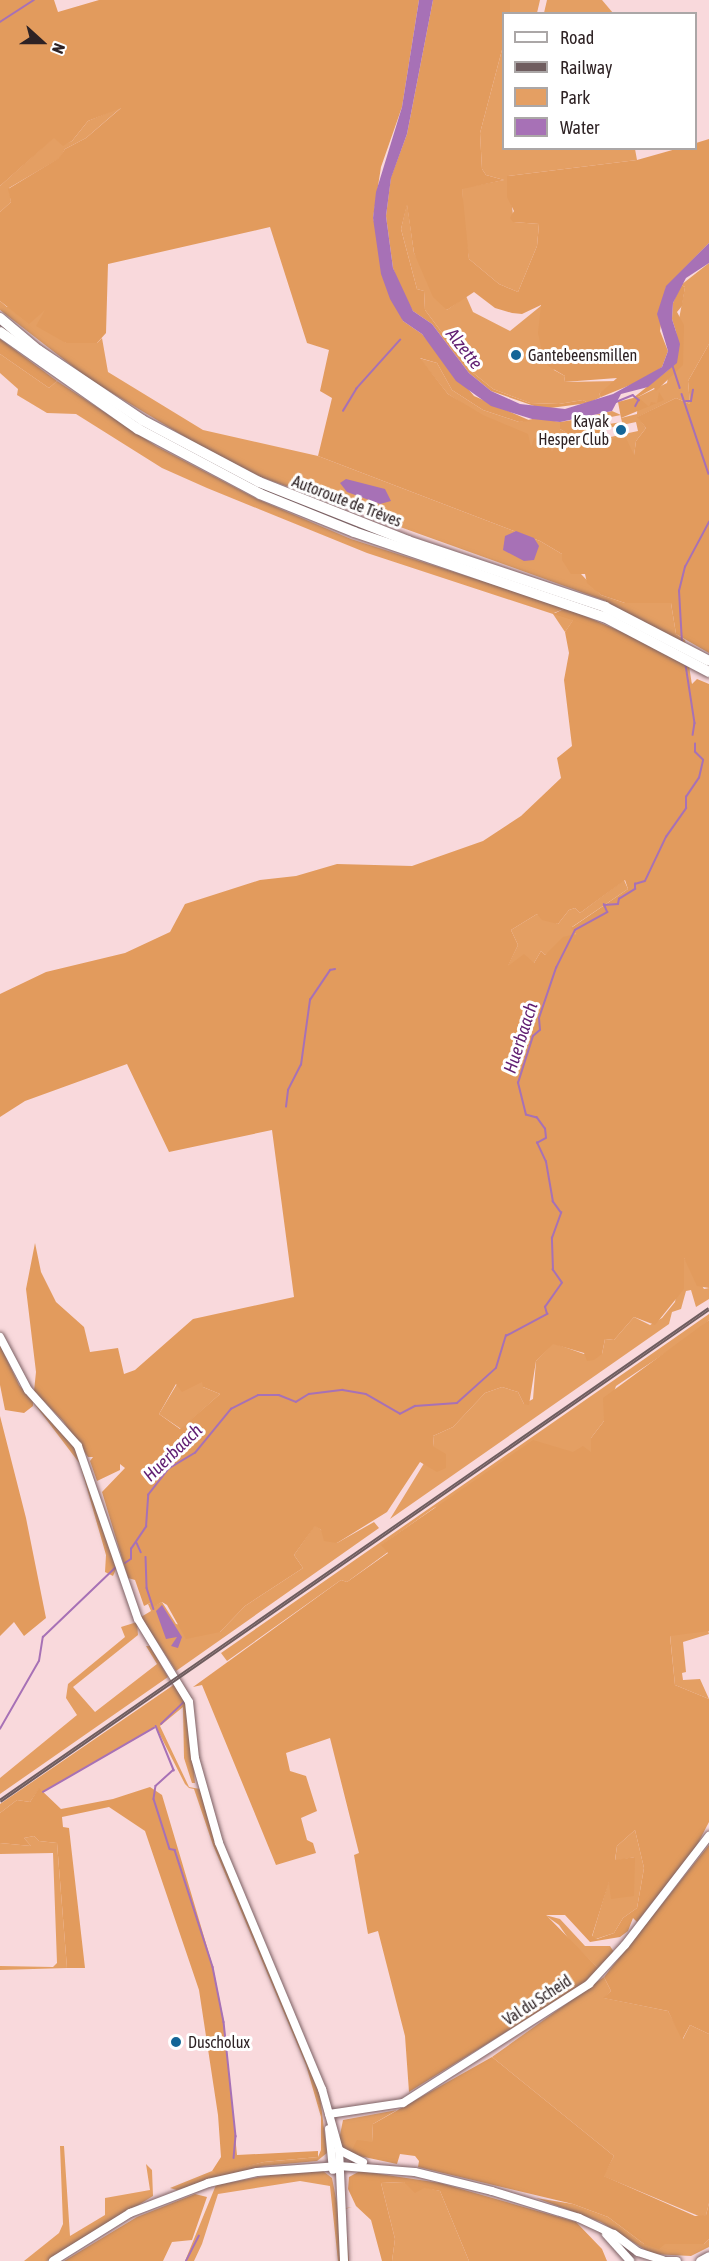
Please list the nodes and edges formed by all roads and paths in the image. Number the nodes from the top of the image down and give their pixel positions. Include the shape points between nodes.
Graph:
1 (0, 318) edge
2 (0, 332) edge
3 (605, 612) junction
4 (709, 661) edge
5 (709, 672) edge
6 (0, 1337) edge
7 (709, 1836) edge
8 (328, 2114) junction
9 (334, 2150) junction
10 (320, 2166) junction
11 (336, 2166) junction
12 (351, 2166) junction
13 (387, 2168) junction
14 (339, 2183) junction
15 (598, 2227) junction
16 (343, 2236) junction
17 (709, 2256) edge
18 (662, 2260) edge
19 (52, 2261) edge
20 (344, 2261) edge
21 (630, 2261) edge
22 (676, 2261) edge
23 (700, 2261) edge

1 - 3 highway, Autoroute de Trèves via 38,350 142,420 259,482
2 - 3 highway, Autoroute de Trèves via 138,429 260,494 354,532
3 - 4 highway, Autoroute de Trèves
3 - 5 highway, Autoroute de Trèves
6 - 8 main road via 28,1390 78,1446 143,1629 189,1702 195,1758 219,1843 300,2032
7 - 8 main road, Val du Scheid via 625,1945 589,1984 403,2103
8 - 9 main road
9 - 10 main road
9 - 11 main road
9 - 13 main road via 350,2159
10 - 11 main road
10 - 19 main road via 256,2172 183,2191 130,2213
11 - 12 main road
11 - 14 main road
11 - 16 main road
12 - 13 main road
12 - 14 main road
13 - 15 main road via 482,2188
14 - 16 main road
15 - 18 main road via 638,2252
15 - 21 main road
16 - 20 main road
17 - 23 main road
18 - 22 main road

